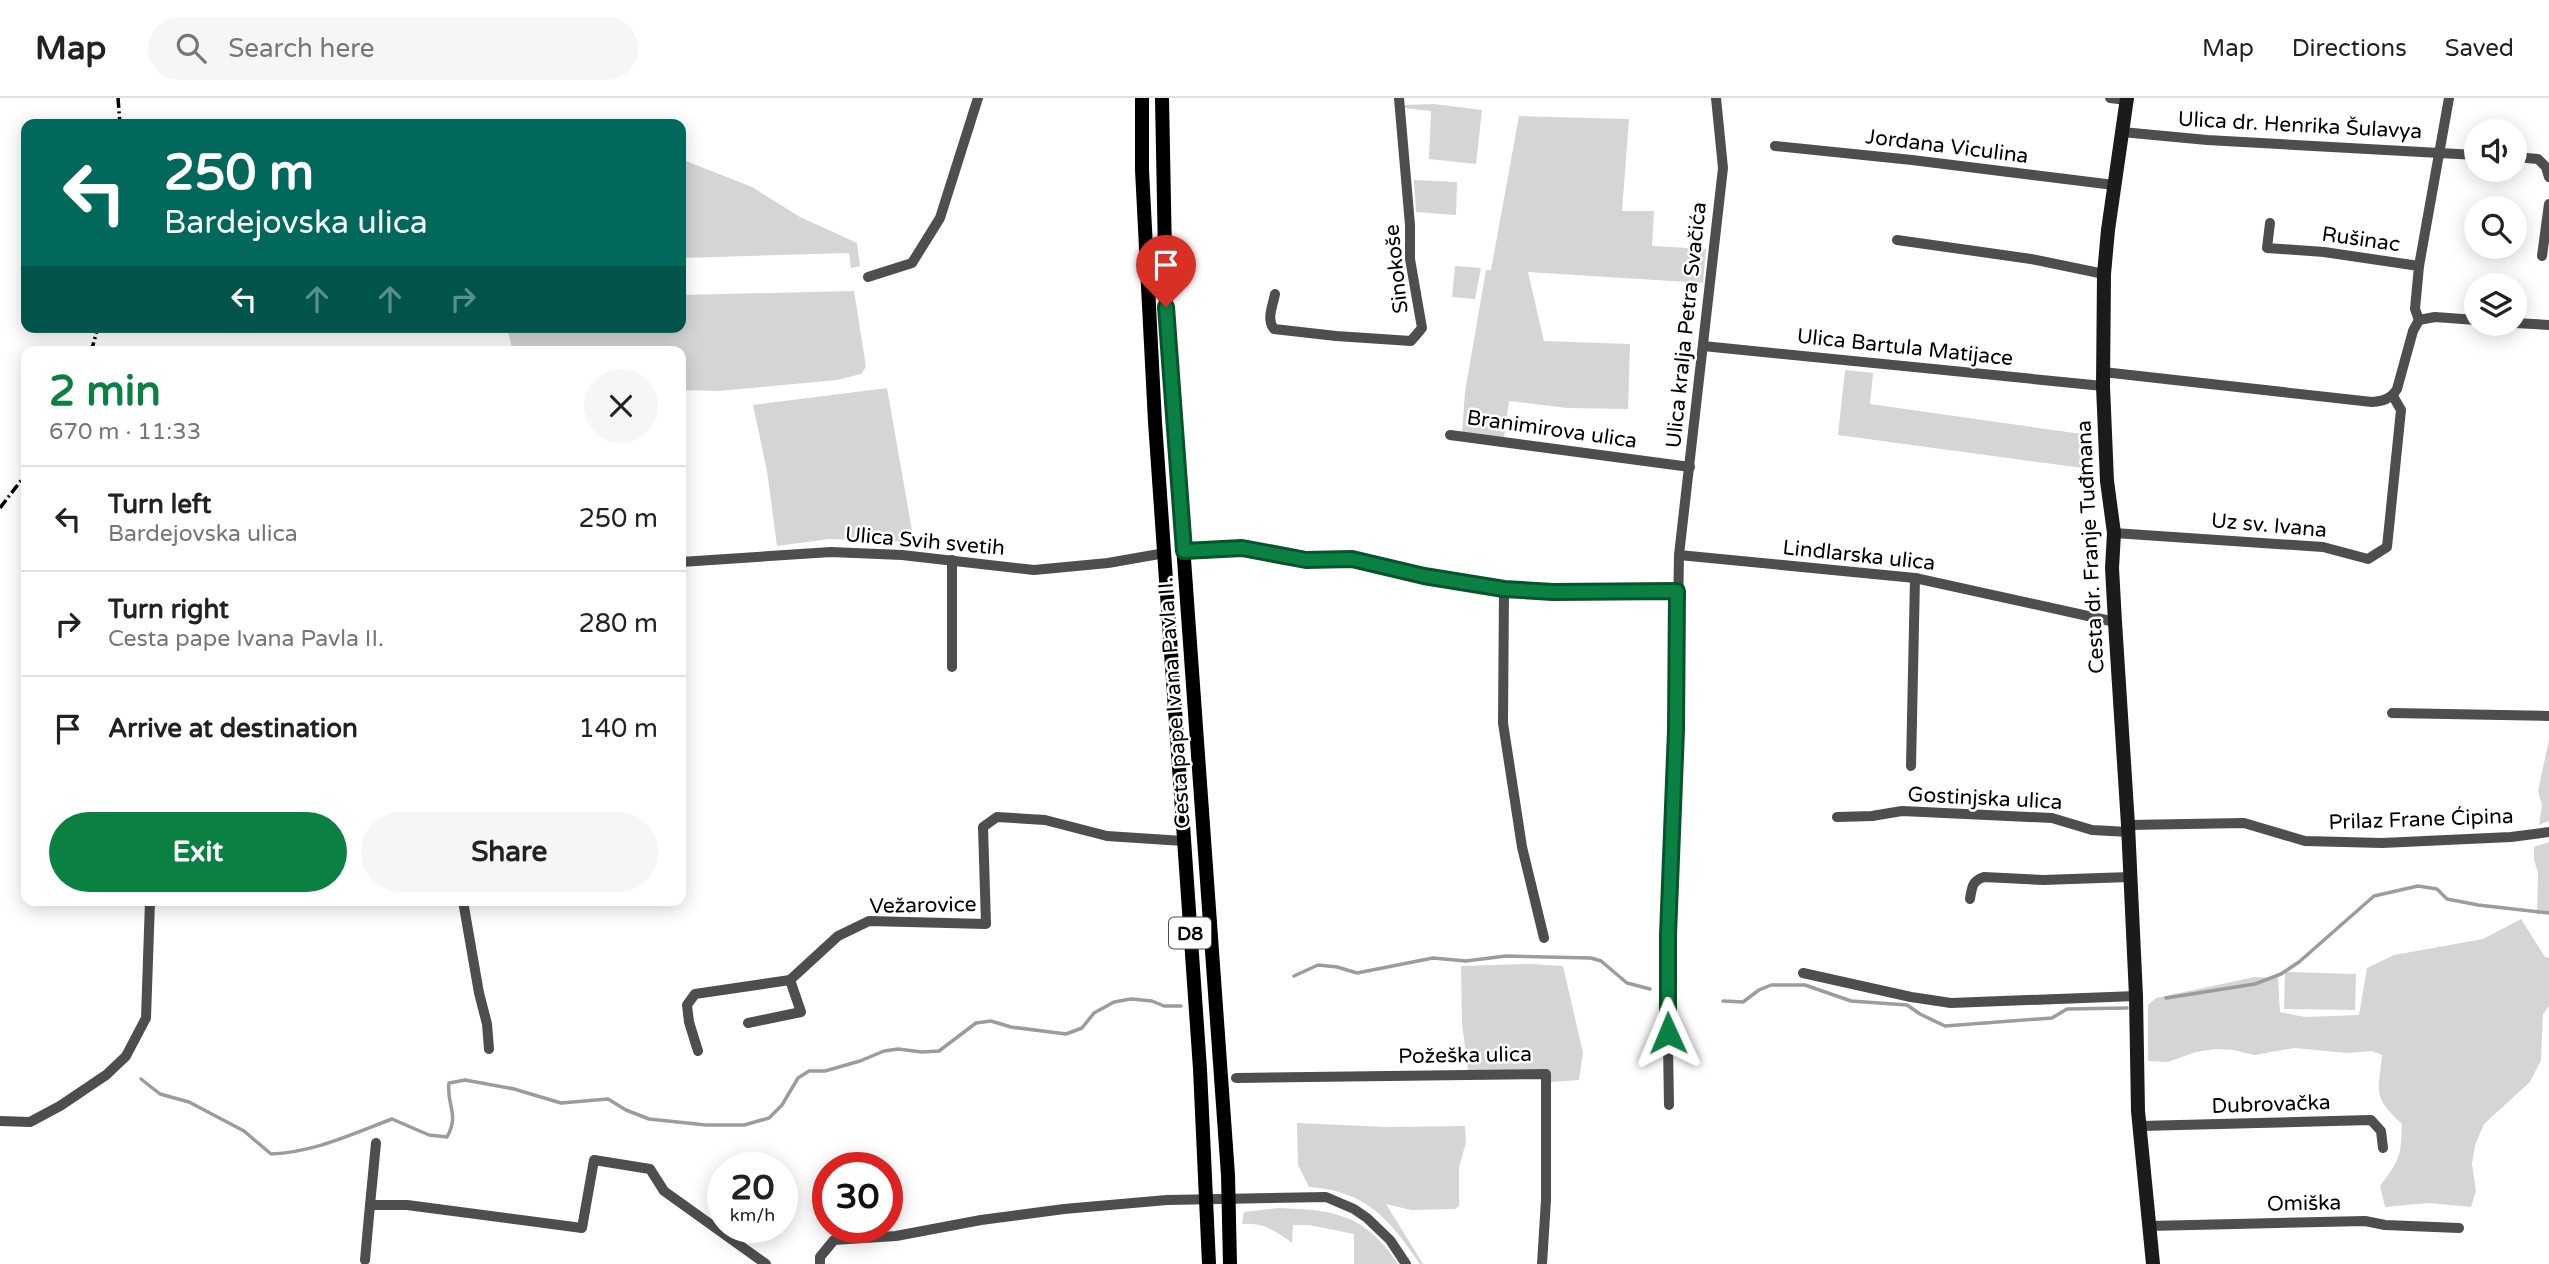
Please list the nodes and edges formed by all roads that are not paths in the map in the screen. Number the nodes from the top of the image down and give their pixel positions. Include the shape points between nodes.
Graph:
1 (978, 98) edge
2 (1142, 98) edge
3 (1162, 98) edge
4 (1399, 98) edge
5 (1716, 98) edge
6 (2110, 98) edge
7 (2449, 98) edge
8 (2127, 99) edge
9 (2122, 132) junction
10 (1774, 146) dead end
11 (2439, 153) junction
12 (2464, 154) edge
13 (2527, 158) edge
14 (2549, 177) edge
15 (2114, 185) junction
16 (2549, 204) edge
17 (2270, 223) dead end
18 (1896, 240) dead end
19 (2542, 256) dead end
20 (2420, 266) junction
21 (2104, 274) junction
22 (868, 277) dead end
23 (1275, 294) dead end
24 (2464, 319) edge
25 (2419, 320) junction
26 (2527, 324) edge
27 (2549, 325) edge
28 (1703, 346) junction
29 (2103, 379) junction
30 (2393, 396) junction
31 (1450, 435) dead end
32 (1690, 467) junction
33 (2114, 533) junction
34 (1184, 551) junction
35 (1165, 553) junction
36 (1679, 555) junction
37 (952, 560) junction
38 (686, 562) edge
39 (1916, 578) junction
40 (1504, 589) junction
41 (1677, 591) junction
42 (2115, 622) junction
43 (952, 667) dead end
44 (2392, 713) dead end
45 (2549, 716) edge
46 (1912, 766) dead end
47 (1837, 817) dead end
48 (2129, 829) junction
49 (2549, 832) edge
50 (1183, 841) junction
51 (2130, 877) junction
52 (1970, 899) dead end
53 (150, 906) edge
54 (464, 906) edge
55 (1544, 938) dead end
56 (1803, 974) dead end
57 (790, 980) junction
58 (2136, 996) junction
59 (748, 1023) dead end
60 (489, 1049) dead end
61 (698, 1051) dead end
62 (1236, 1078) dead end
63 (1669, 1105) dead end
64 (0, 1121) edge
65 (2140, 1126) junction
66 (376, 1143) dead end
67 (2383, 1148) dead end
68 (370, 1205) junction
69 (2149, 1226) junction
70 (2459, 1228) dead end
71 (365, 1260) dead end
72 (766, 1264) edge
73 (820, 1264) edge
74 (1209, 1264) edge
75 (1230, 1264) edge
76 (1406, 1264) edge
77 (1542, 1264) edge
78 (2152, 1264) edge

1 - 22 street via 940,218 912,262
2 - 35 main road, Cesta pape Ivana Pavla II. / D8 via 1142,170
3 - 34 main road, Cesta pape Ivana Pavla II. / D8 via 1166,307
4 - 23 street, Sinokoše via 1410,260 1423,328 1412,341 1274,329 1270,319
5 - 28 street, Ulica kralja Petra Svačića via 1723,168
6 - 8 street
7 - 11 street
8 - 9 main road, Cesta dr. Franje Tuđmana
9 - 11 street, Ulica dr. Henrika Šulavya
9 - 15 main road, Cesta dr. Franje Tuđmana
10 - 15 street, Jordana Viculina
11 - 12 street, Ulica dr. Henrika Šulavya
11 - 20 street
13 - 14 street via 2538,159
15 - 21 main road, Cesta dr. Franje Tuđmana
16 - 19 street
17 - 20 street, Rušinac via 2267,248
18 - 21 street via 2031,258
20 - 25 street, Rušinac via 2415,309
21 - 29 main road, Cesta dr. Franje Tuđmana
24 - 25 street
25 - 30 street
26 - 27 street
28 - 29 street, Ulica Bartula Matijace
28 - 32 street, Ulica kralja Petra Svačića
29 - 30 street via 2372,402
29 - 33 main road, Cesta dr. Franje Tuđmana
30 - 33 street, Uz sv. Ivana via 2402,410 2387,547 2368,559 2323,547
31 - 32 street, Branimirova ulica
32 - 36 street, Ulica kralja Petra Svačića
33 - 42 main road, Cesta dr. Franje Tuđmana
34 - 40 street via 1242,548 1306,560 1352,559
34 - 75 main road, Cesta pape Ivana Pavla II. / D8 via 1227,1163
35 - 37 street, Ulica Svih svetih via 1108,564 1034,570
35 - 50 main road, Cesta pape Ivana Pavla II. / D8
36 - 39 street, Lindlarska ulica
36 - 41 street
37 - 38 street, Ulica Svih svetih via 831,552
37 - 43 street
39 - 42 street, Lindlarska ulica
39 - 46 street
40 - 41 street
40 - 55 street via 1503,723 1522,847
41 - 63 street via 1667,984
42 - 48 main road, Cesta dr. Franje Tuđmana
44 - 45 street
47 - 48 street, Gostinjska ulica via 1902,811 2052,818 2092,830
48 - 49 street, Prilaz Frane Ćipina via 2244,823 2305,841 2382,843
48 - 51 main road, Cesta dr. Franje Tuđmana
50 - 57 street, Vežarovice via 1107,836 1045,820 997,817 983,827 986,924 869,921 838,936
50 - 74 main road, Cesta pape Ivana Pavla II. / D8
51 - 52 street via 1984,877 1973,884
51 - 58 main road, Cesta dr. Franje Tuđmana
53 - 64 street via 146,1018 126,1056 106,1075 30,1122
54 - 60 street
56 - 58 street via 1951,1003
57 - 59 street via 801,1012
57 - 61 street via 695,994 688,1005
58 - 65 main road, Cesta dr. Franje Tuđmana
62 - 77 street, Požeška ulica via 1546,1074
65 - 67 street, Dubrovačka via 2371,1119 2381,1131
65 - 69 main road, Cesta dr. Franje Tuđmana
66 - 68 street
68 - 71 street
68 - 72 street via 407,1205 582,1228 594,1160 650,1169 664,1191
69 - 70 street, Omiška via 2365,1221
69 - 78 main road, Cesta dr. Franje Tuđmana
73 - 76 street via 820,1257 834,1240 897,1236 1064,1209 1265,1197 1326,1197 1354,1209 1390,1241

